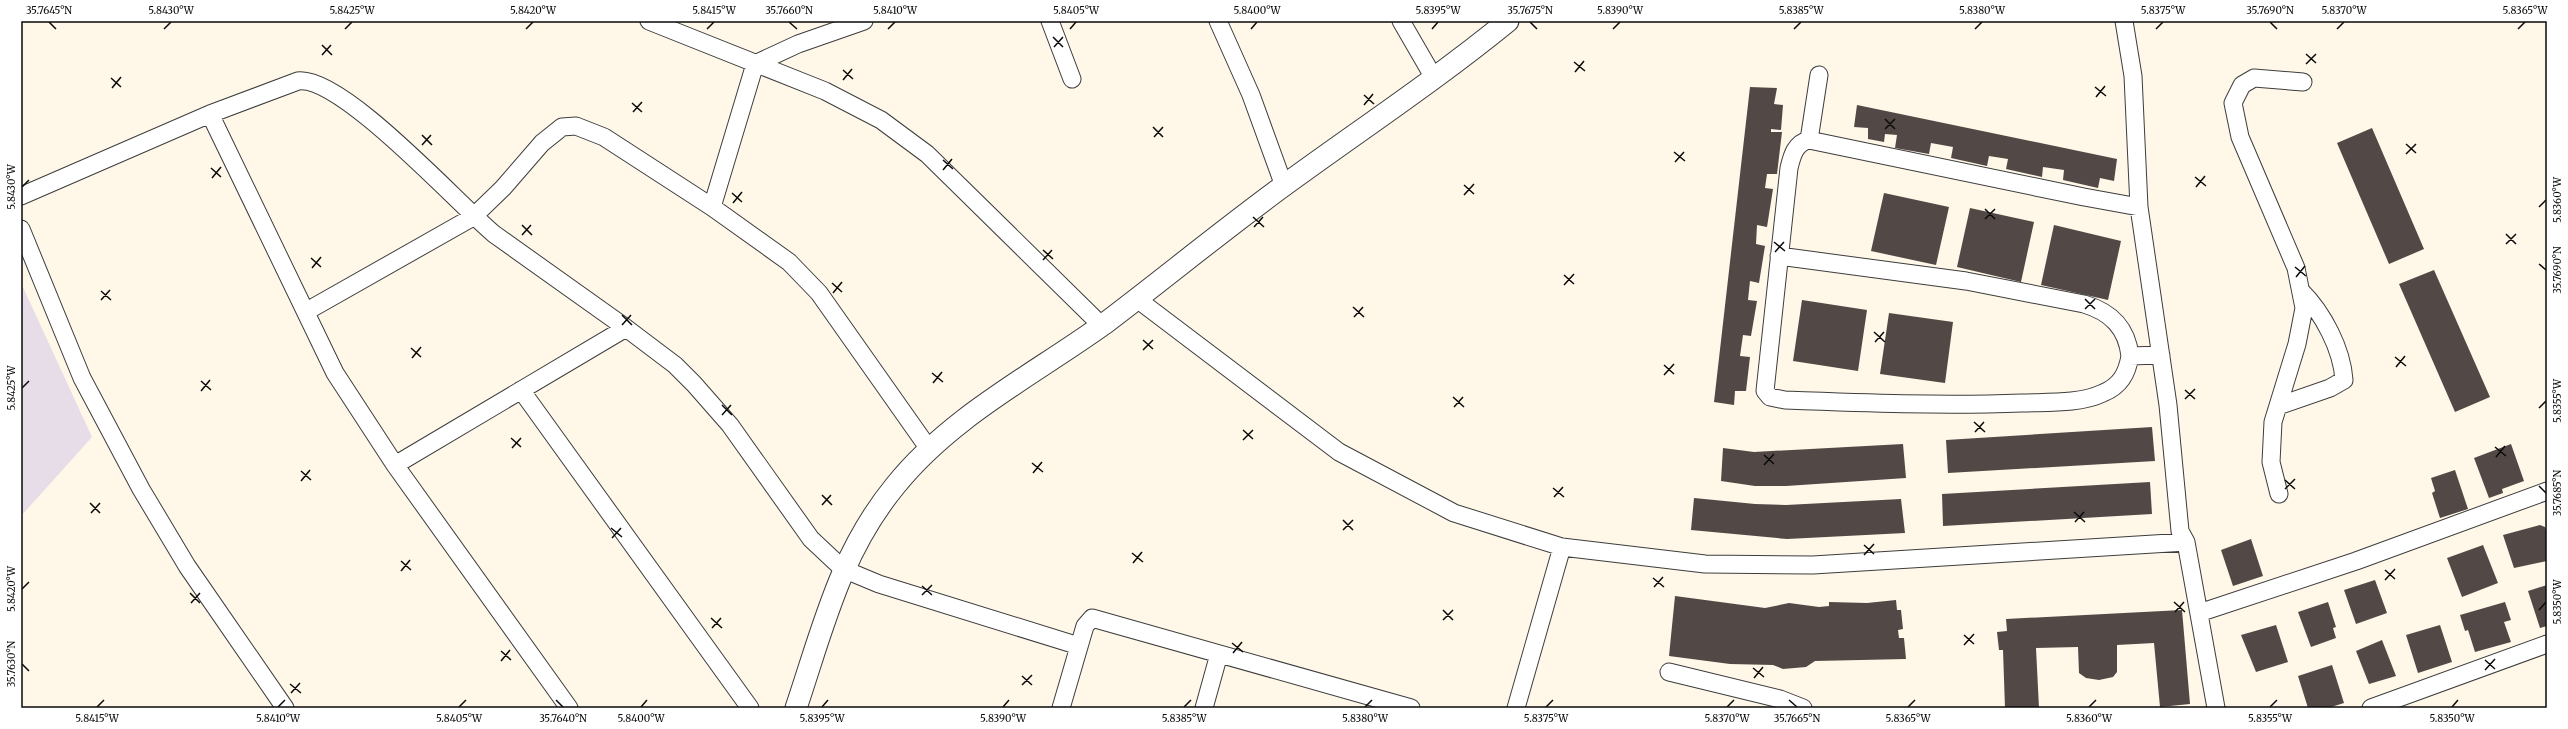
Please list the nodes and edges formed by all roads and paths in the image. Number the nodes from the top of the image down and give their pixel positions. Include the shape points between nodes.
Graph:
1 (649, 21) edge
2 (864, 21) edge
3 (1050, 21) edge
4 (1218, 21) edge
5 (1401, 21) edge
6 (1508, 21) edge
7 (2124, 21) edge
8 (755, 64) junction
9 (1818, 75) dead end
10 (1434, 78) junction
11 (1072, 79) dead end
12 (2303, 82) dead end
13 (210, 114) junction
14 (1810, 140) junction
15 (1284, 186) junction
16 (21, 196) edge
17 (2139, 206) junction
18 (712, 207) junction
19 (473, 217) junction
20 (21, 229) edge
21 (1779, 256) junction
22 (2300, 291) junction
23 (1136, 299) junction
24 (307, 311) junction
25 (1101, 325) junction
26 (626, 328) junction
27 (2161, 355) junction
28 (2130, 356) junction
29 (521, 390) junction
30 (2278, 406) junction
31 (929, 449) junction
32 (395, 465) junction
33 (2547, 491) edge
34 (2279, 494) dead end
35 (2186, 542) junction
36 (1562, 546) junction
37 (843, 569) junction
38 (2199, 613) junction
39 (2547, 644) edge
40 (1079, 646) junction
41 (1219, 654) junction
42 (1669, 672) dead end
43 (285, 708) edge
44 (569, 708) edge
45 (750, 708) edge
46 (796, 708) edge
47 (1061, 708) edge
48 (1204, 708) edge
49 (1412, 708) edge
50 (1516, 708) edge
51 (1803, 708) edge
52 (2216, 708) edge
53 (2371, 708) edge

1 - 8 street
2 - 8 street via 798,44
3 - 11 street
4 - 15 street via 1251,95
5 - 10 street
6 - 10 street
7 - 17 street via 2133,76
8 - 18 street
8 - 25 street via 825,91 881,120 922,149
9 - 14 street
10 - 15 street
12 - 22 street via 2254,78 2242,85 2233,103 2240,137 2296,268
13 - 16 street
13 - 19 street via 298,81 312,81 348,102 394,141
13 - 24 street
14 - 17 street
14 - 21 street via 1799,145 1789,168
15 - 23 street
17 - 27 street
18 - 19 street via 604,137 568,125 542,143 503,188
18 - 31 street via 789,262 819,293
19 - 24 street
19 - 26 street
20 - 43 street via 82,378 141,489 187,566
21 - 28 street via 1966,281 2092,306 2108,314 2121,328 2126,336
21 - 28 street via 1765,391 1773,398 1965,405 2091,398 2120,382 2127,370
22 - 30 street via 2303,315
22 - 30 street via 2321,317 2332,338 2344,380 2310,396
23 - 25 street
23 - 36 street via 1338,452 1454,513
24 - 32 street via 335,373
25 - 31 street via 1010,387
26 - 29 street
26 - 37 street via 674,365 713,403 811,539
27 - 28 street
27 - 35 street via 2180,531
29 - 32 street
29 - 45 street
30 - 34 street via 2272,422 2271,462
31 - 37 street via 895,485 872,516
32 - 44 street
33 - 38 street via 2356,561
35 - 36 street via 1813,565 1750,566 1706,564
35 - 38 street
36 - 50 street
37 - 40 street via 879,584
37 - 46 street
38 - 52 street
39 - 53 street
40 - 41 street via 1086,622 1095,618
40 - 47 street
41 - 48 street
41 - 49 street
42 - 51 street via 1780,699

